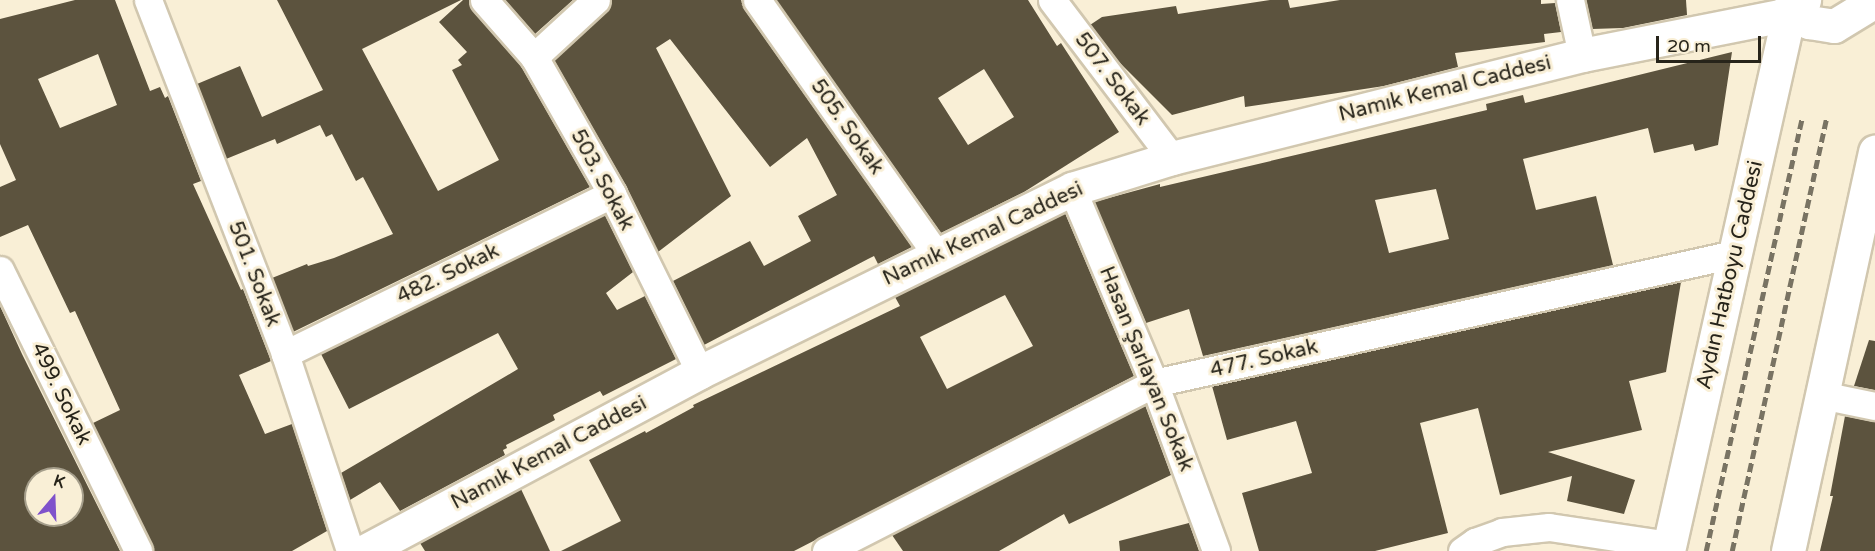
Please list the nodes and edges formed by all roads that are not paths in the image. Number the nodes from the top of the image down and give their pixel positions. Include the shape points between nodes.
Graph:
1 (148, 0) edge
2 (484, 0) edge
3 (596, 0) edge
4 (758, 0) edge
5 (1052, 0) edge
6 (1570, 0) edge
7 (1875, 1) edge
8 (1795, 5) edge
9 (1582, 55) junction
10 (534, 57) junction
11 (1875, 151) edge
12 (1172, 158) junction
13 (1072, 189) junction
14 (612, 194) junction
15 (1871, 198) edge
16 (1734, 254) junction
17 (937, 255) junction
18 (0, 270) edge
19 (285, 354) junction
20 (700, 372) junction
21 (1154, 383) junction
22 (1821, 395) junction
23 (1875, 406) edge
24 (1669, 548) edge
25 (138, 551) edge
26 (350, 551) edge
27 (365, 551) edge
28 (826, 551) edge
29 (1216, 551) edge
30 (1462, 551) edge
31 (1788, 551) edge

1 - 19 street, 501. Sokak
2 - 10 street, 503. Sokak
3 - 10 street
4 - 17 street, 505. Sokak
5 - 12 street, 507. Sokak
6 - 9 street
7 - 8 main road, Namık Kemal Caddesi via 1834,26 1809,22
8 - 9 main road, Namık Kemal Caddesi
8 - 16 main road, Aydın Hatboyu Caddesi
9 - 12 main road, Namık Kemal Caddesi
10 - 14 street, 503. Sokak
11 - 15 main road
12 - 13 main road, Namık Kemal Caddesi
13 - 17 main road, Namık Kemal Caddesi
13 - 21 street, Hasan Şarlayan Sokak
14 - 19 street, 482. Sokak
14 - 20 street, 503. Sokak
15 - 22 main road
16 - 21 street, 477. Sokak
16 - 24 main road, Aydın Hatboyu Caddesi
17 - 20 main road, Namık Kemal Caddesi
18 - 25 street, 499. Sokak
19 - 26 street, 501. Sokak
20 - 27 main road, Namık Kemal Caddesi
21 - 28 street, 477. Sokak
21 - 29 street, Hasan Şarlayan Sokak
22 - 23 street
22 - 31 main road
24 - 30 street via 1549,527 1502,532

